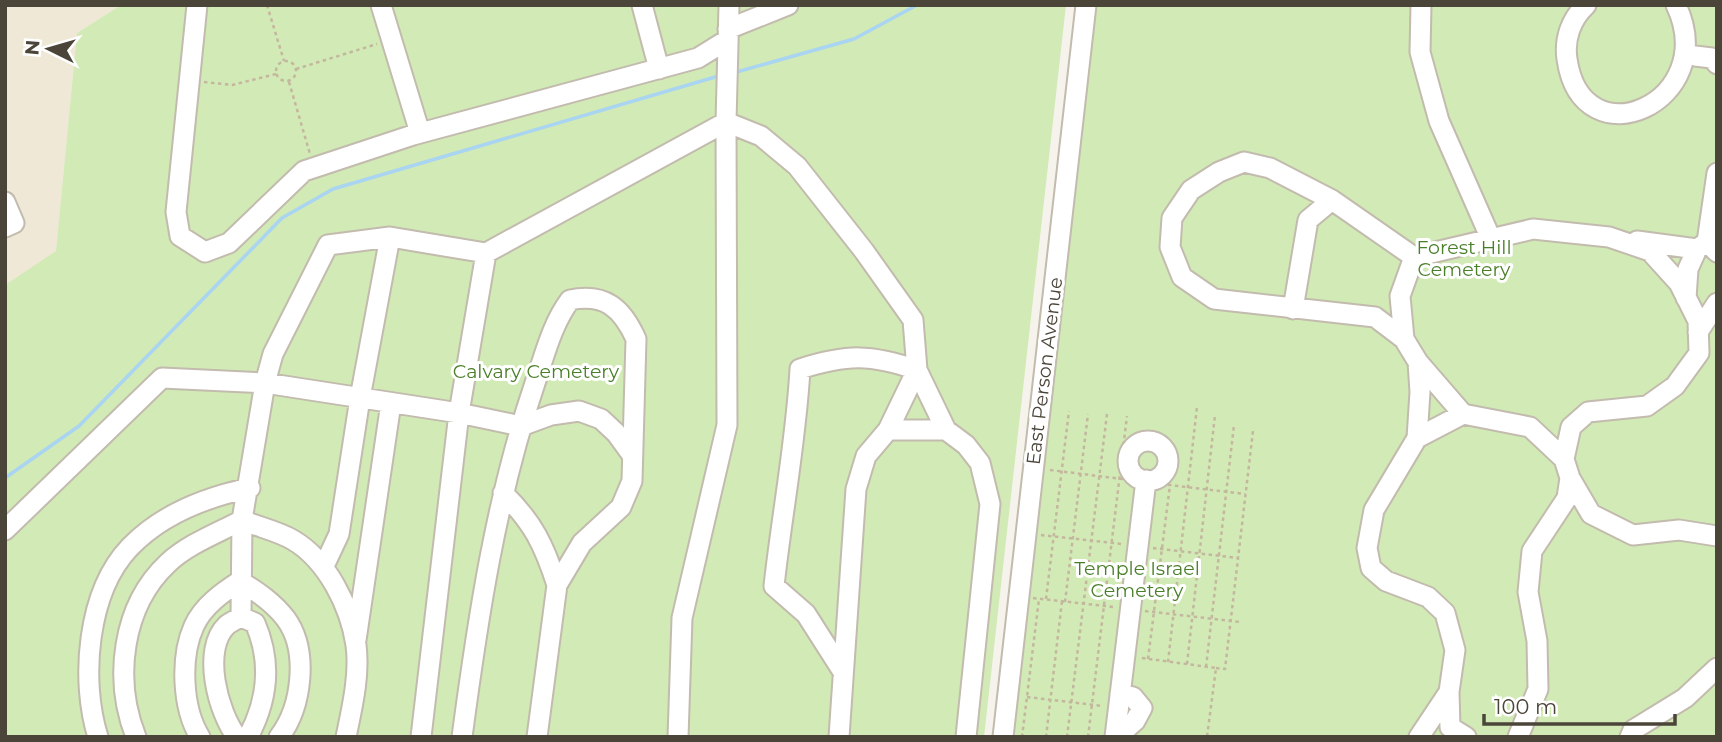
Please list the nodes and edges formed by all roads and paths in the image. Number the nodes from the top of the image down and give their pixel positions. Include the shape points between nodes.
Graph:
1 (197, 5) edge
2 (267, 5) edge
3 (381, 5) edge
4 (642, 5) edge
5 (729, 5) edge
6 (789, 5) edge
7 (1086, 5) edge
8 (1421, 5) edge
9 (1586, 5) edge
10 (1676, 5) edge
11 (392, 39) junction
12 (727, 42) junction
13 (1695, 56) junction
14 (284, 61) junction
15 (1717, 64) edge
16 (296, 69) junction
17 (659, 69) junction
18 (276, 74) junction
19 (190, 81) junction
20 (289, 82) junction
21 (726, 122) junction
22 (420, 133) junction
23 (313, 167) junction
24 (1717, 173) edge
25 (1332, 200) junction
26 (5, 202) edge
27 (5, 227) edge
28 (390, 237) junction
29 (1609, 237) junction
30 (1491, 239) junction
31 (1711, 249) edge
32 (486, 253) junction
33 (1413, 257) junction
34 (1686, 298) junction
35 (1717, 303) edge
36 (1293, 309) junction
37 (1698, 332) junction
38 (1404, 339) junction
39 (1418, 362) junction
40 (917, 370) junction
41 (265, 383) junction
42 (360, 398) junction
43 (391, 403) junction
44 (1197, 407) dead end
45 (1069, 411) dead end
46 (459, 413) junction
47 (1088, 414) dead end
48 (1107, 414) dead end
49 (1463, 414) junction
50 (1215, 415) dead end
51 (1127, 416) dead end
52 (1234, 425) dead end
53 (521, 426) junction
54 (888, 430) junction
55 (946, 430) junction
56 (1253, 430) dead end
57 (1417, 438) junction
58 (632, 455) junction
59 (1042, 469) dead end
60 (1567, 469) junction
61 (1062, 472) junction
62 (1080, 474) junction
63 (1100, 476) junction
64 (1119, 479) junction
65 (1146, 481) junction
66 (1170, 485) junction
67 (1188, 487) junction
68 (250, 488) junction
69 (1207, 489) junction
70 (1226, 492) junction
71 (503, 493) junction
72 (1245, 494) junction
73 (242, 520) junction
74 (6, 529) edge
75 (1035, 534) dead end
76 (1054, 536) junction
77 (1717, 536) edge
78 (1072, 538) junction
79 (1092, 540) junction
80 (1111, 543) junction
81 (1138, 546) junction
82 (1162, 549) junction
83 (1181, 551) junction
84 (1199, 553) junction
85 (1219, 555) junction
86 (1238, 558) junction
87 (324, 566) junction
88 (240, 581) junction
89 (557, 584) junction
90 (1027, 597) dead end
91 (1039, 599) junction
92 (1046, 600) junction
93 (1063, 601) junction
94 (1084, 604) junction
95 (1104, 606) junction
96 (1130, 609) junction
97 (1154, 612) junction
98 (1173, 614) junction
99 (1192, 616) junction
100 (241, 617) junction
101 (1211, 619) junction
102 (1230, 621) junction
103 (1240, 622) dead end
104 (356, 645) junction
105 (1124, 656) junction
106 (1148, 659) junction
107 (1168, 662) junction
108 (1187, 664) junction
109 (1206, 667) junction
110 (1216, 668) junction
111 (1717, 668) edge
112 (844, 672) junction
113 (1449, 692) junction
114 (1027, 697) junction
115 (1050, 700) junction
116 (1119, 701) junction
117 (1071, 702) junction
118 (1091, 705) junction
119 (1458, 732) edge
120 (1421, 735) edge
121 (1515, 735) edge
122 (98, 737) edge
123 (135, 737) edge
124 (200, 737) edge
125 (237, 737) edge
126 (248, 737) edge
127 (279, 737) edge
128 (346, 737) edge
129 (421, 737) edge
130 (462, 737) edge
131 (537, 737) edge
132 (678, 737) edge
133 (839, 737) edge
134 (965, 737) edge
135 (1003, 737) edge
136 (1022, 737) edge
137 (1046, 737) edge
138 (1067, 737) edge
139 (1088, 737) edge
140 (1116, 737) edge
141 (1207, 737) edge
142 (1630, 737) edge

1 - 19 street
2 - 14 path
3 - 11 street
4 - 17 street
5 - 12 street
6 - 12 street
7 - 135 street, East Person Avenue
8 - 30 street via 1420,52 1438,121
9 - 13 street via 1570,28 1566,51 1578,89 1595,105 1632,116 1661,108 1689,79
10 - 13 street via 1693,33
11 - 16 path
11 - 22 street
12 - 17 street via 698,58
12 - 21 street
13 - 15 street via 1712,58
14 - 16 path
14 - 18 path
16 - 20 path
17 - 22 street
18 - 19 path via 232,85
18 - 20 path
19 - 23 street via 176,212 180,236 205,252 229,243
20 - 23 path
21 - 32 street
21 - 40 street via 761,136 797,166 864,251 914,320
21 - 132 street via 727,425 682,618
22 - 23 street
24 - 31 street
25 - 33 street
25 - 36 street via 1308,220
25 - 36 street via 1270,168 1244,162 1191,190 1172,218 1170,247 1182,276 1214,299
26 - 27 street via 14,223
28 - 32 street
28 - 41 street via 328,245 272,354
28 - 42 street
29 - 30 street via 1533,229
29 - 31 street
29 - 34 street via 1650,251 1679,283
30 - 33 street
31 - 34 street via 1688,269
32 - 46 street
33 - 38 street via 1400,296
34 - 37 street via 1698,321
35 - 37 street
36 - 38 street via 1375,317
37 - 60 street via 1699,353 1675,386 1647,406 1588,412 1571,427
38 - 39 street
39 - 49 street
39 - 57 street
40 - 54 street
40 - 55 street
40 - 112 street via 885,359 836,357 800,369 797,433 774,586 806,614
41 - 42 street
41 - 68 street
41 - 74 street via 162,378
42 - 43 street
42 - 87 street via 339,534
43 - 46 street
43 - 104 street
44 - 67 path
45 - 61 path
46 - 53 street
46 - 129 street
47 - 62 path
48 - 63 path
49 - 57 street
49 - 60 street via 1530,427
50 - 69 path
51 - 64 path
52 - 70 path
53 - 58 street via 579,411 601,419
53 - 58 street via 558,316 570,300 589,296 607,302 626,318 636,339
53 - 71 street
54 - 55 street
54 - 112 street via 866,456 856,489
55 - 134 street via 980,463 990,504
56 - 72 path
57 - 113 street via 1374,510 1367,548 1371,568 1386,581 1428,597 1445,613 1455,650
58 - 89 street via 632,481 621,507 582,543
59 - 61 path
60 - 77 street via 1591,514 1633,535 1679,530
60 - 121 street via 1567,498 1532,551 1528,592 1537,641 1538,689
61 - 62 path
61 - 76 path
62 - 63 path
62 - 78 path
63 - 64 path
63 - 79 path
64 - 65 path
64 - 80 path
65 - 66 path
65 - 81 street
66 - 67 path
66 - 82 path
67 - 69 path
67 - 83 path
68 - 73 street
68 - 122 street via 217,495 172,515 129,548 107,586 94,624 88,663 91,716
69 - 70 path
69 - 84 path
70 - 72 path
70 - 85 path
71 - 89 street via 527,516
71 - 130 street via 475,638
72 - 86 path
73 - 87 street via 293,540
73 - 88 street
73 - 123 street via 168,563 139,598 125,644 124,683
75 - 76 path
76 - 78 path
76 - 92 path
78 - 79 path
78 - 93 path
79 - 80 path
79 - 94 path
80 - 81 path
80 - 95 path
81 - 82 path
81 - 96 street
82 - 83 path
82 - 97 path
83 - 84 path
83 - 98 path
84 - 85 path
84 - 99 path
85 - 86 path
85 - 101 path
86 - 102 path
87 - 104 street via 342,601
88 - 100 street
88 - 124 street via 219,594 195,625 186,656 186,699
88 - 127 street via 263,594 288,621 300,660 297,695 288,725
89 - 131 street
90 - 91 path
91 - 92 path
91 - 114 path
92 - 93 path
93 - 94 path
93 - 115 path
94 - 95 path
94 - 117 path
95 - 96 path
95 - 118 path
96 - 97 path
96 - 105 street
97 - 98 path
97 - 106 path
98 - 99 path
98 - 107 path
99 - 101 path
99 - 108 path
100 - 125 street via 226,626 215,653 218,703
100 - 126 street via 255,623 267,666 260,715
101 - 102 path
101 - 109 path
102 - 103 path
102 - 110 path via 1225,669
104 - 128 street
105 - 106 path
105 - 116 street
106 - 107 path
107 - 108 path
108 - 109 path
109 - 110 path
110 - 141 path
111 - 142 street via 1685,698 1633,730
112 - 133 street
113 - 119 street
113 - 120 street
114 - 115 path
114 - 136 path
115 - 117 path
115 - 137 path
116 - 118 path
116 - 140 street via 1133,697 1142,708
117 - 118 path
117 - 138 path
118 - 139 path
119 - 120 street

